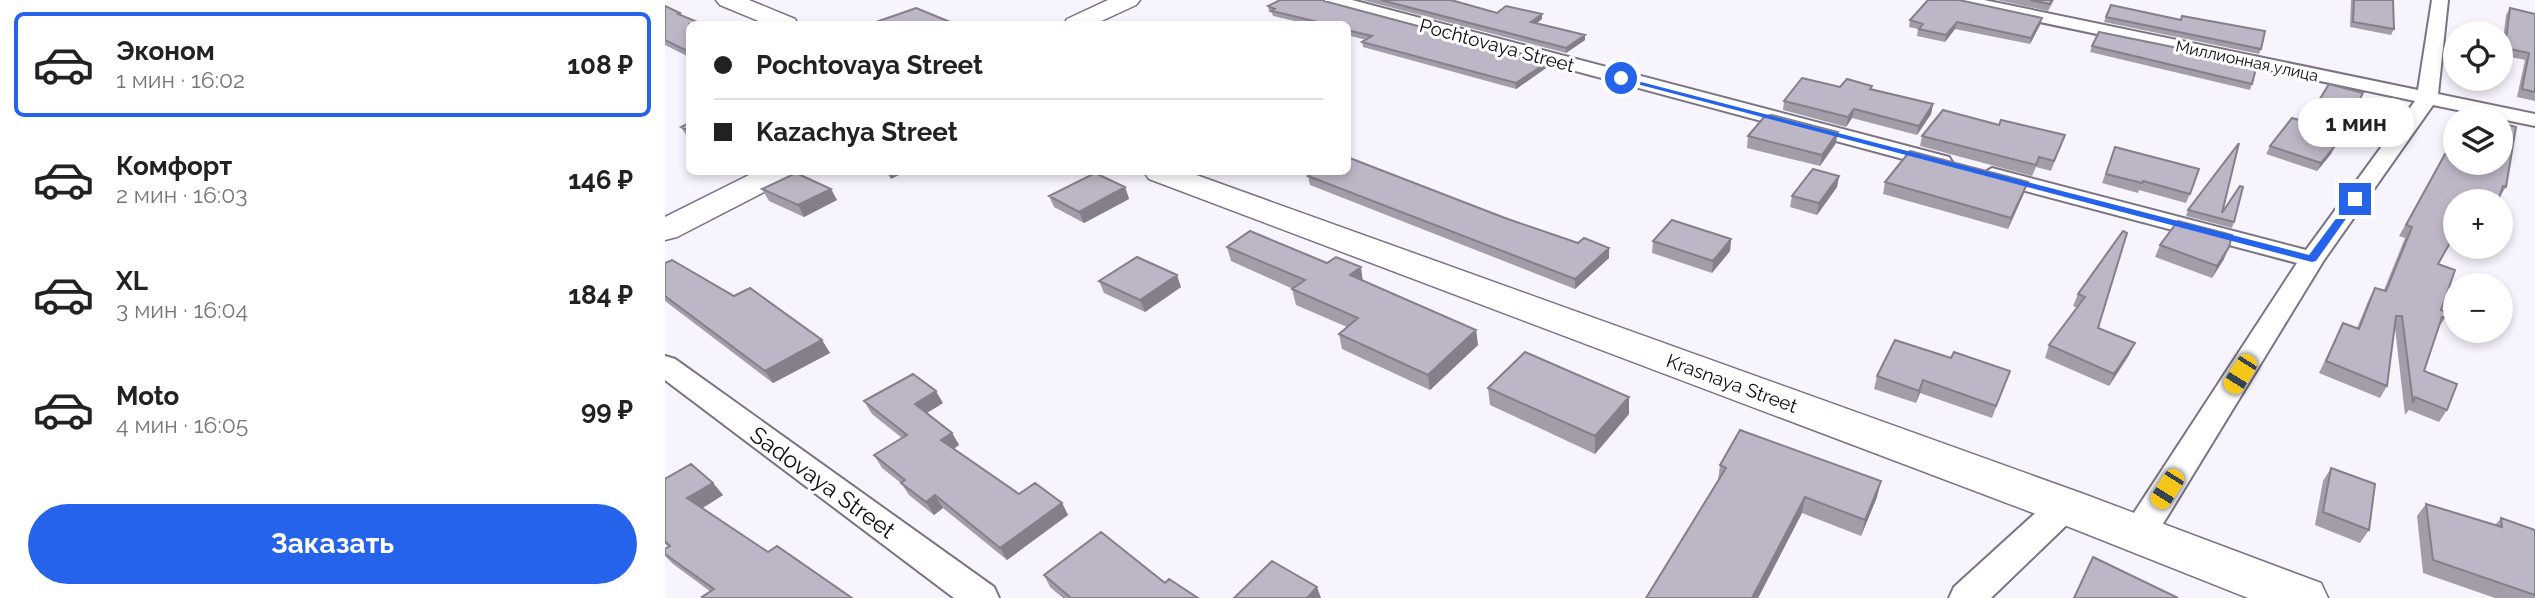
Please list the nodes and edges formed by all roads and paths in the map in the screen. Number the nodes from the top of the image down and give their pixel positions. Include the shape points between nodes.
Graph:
1 (728, 0) edge
2 (1128, 0) edge
3 (1332, 0) edge
4 (1959, 0) edge
5 (2440, 0) edge
6 (779, 21) edge
7 (1082, 21) edge
8 (2427, 99) junction
9 (2535, 120) edge
10 (772, 175) edge
11 (1168, 175) edge
12 (665, 230) edge
13 (2312, 259) junction
14 (665, 366) edge
15 (2065, 506) junction
16 (2138, 534) junction
17 (981, 598) edge
18 (1967, 598) edge
19 (2303, 598) edge

1 - 6 street
2 - 7 street
3 - 13 street, Pochtovaya Street
4 - 8 street, Миллионная улица
5 - 8 street
8 - 9 street, Миллионная улица
8 - 13 street
10 - 12 street
11 - 15 street, Krasnaya Street
13 - 16 street
14 - 17 street, Sadovaya Street
15 - 16 street, Krasnaya Street
15 - 18 street
16 - 19 street, Krasnaya Street

